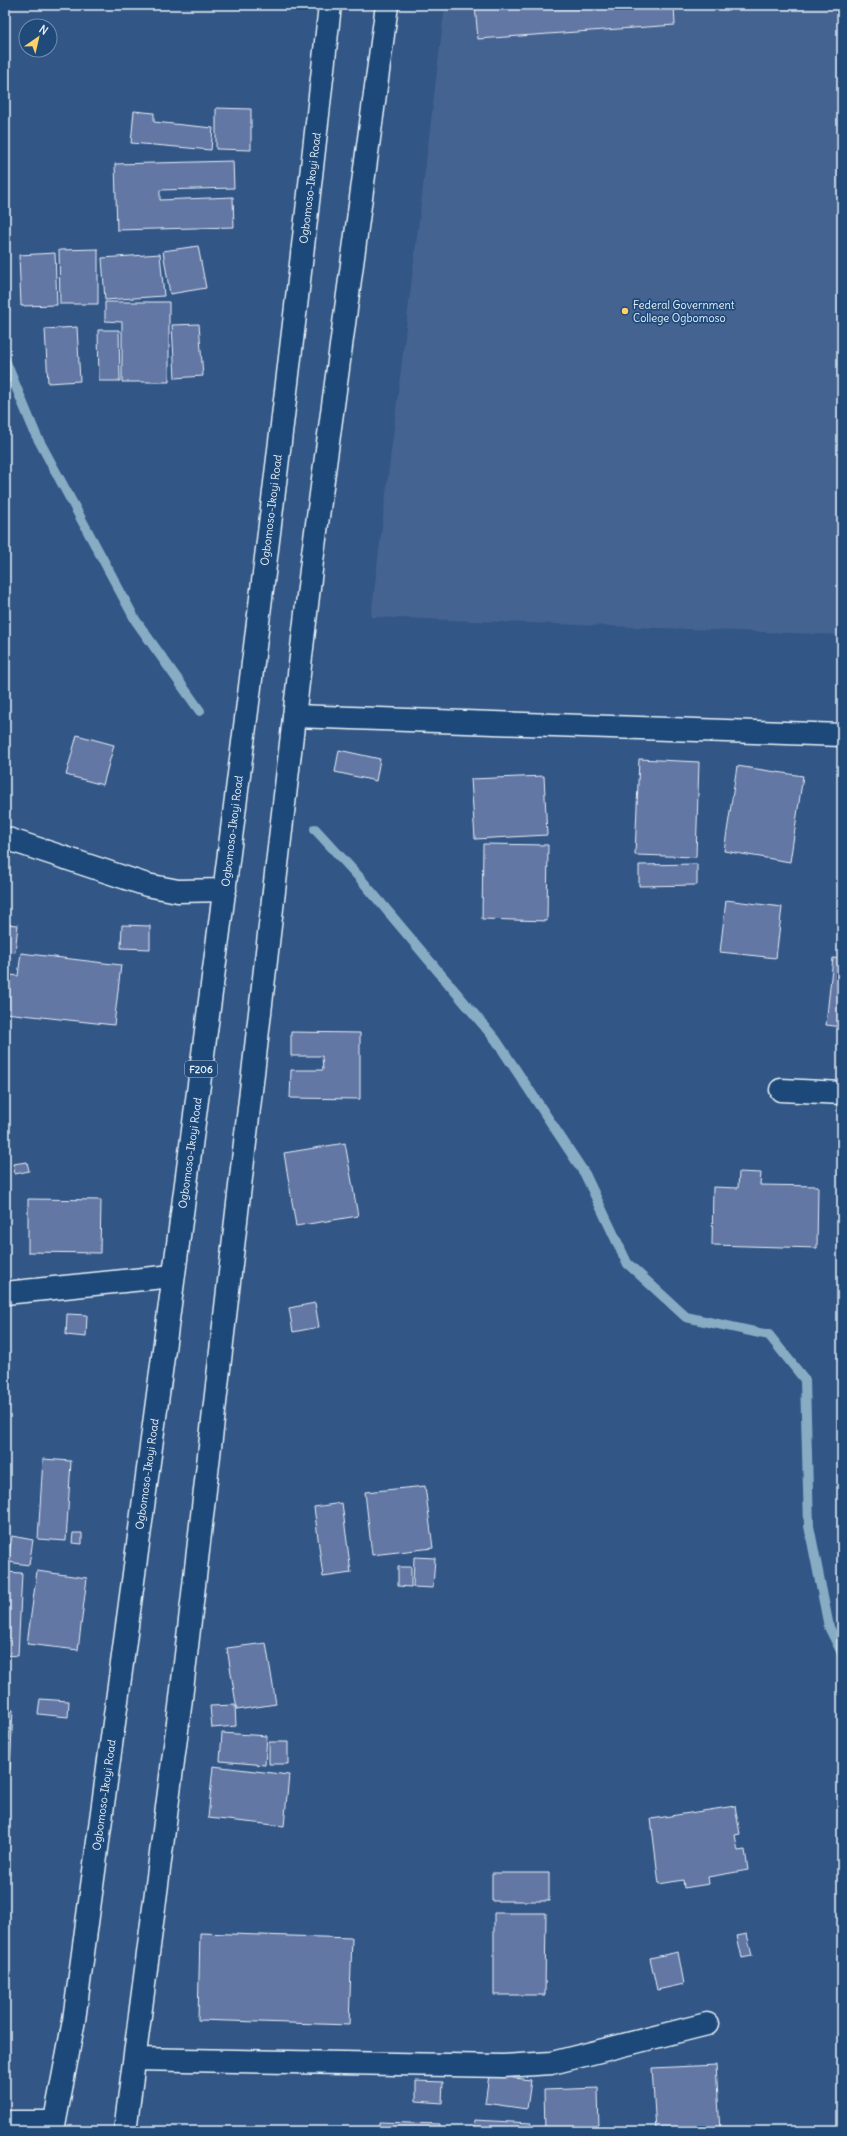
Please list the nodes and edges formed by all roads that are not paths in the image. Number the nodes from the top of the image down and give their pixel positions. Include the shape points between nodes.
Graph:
1 (330, 5) edge
2 (387, 5) edge
3 (294, 716) junction
4 (842, 735) edge
5 (5, 838) edge
6 (225, 890) junction
7 (781, 1090) dead end
8 (842, 1093) edge
9 (173, 1276) junction
10 (5, 1293) edge
11 (707, 2024) dead end
12 (135, 2059) junction
13 (5, 2122) edge
14 (54, 2126) edge
15 (125, 2131) edge

1 - 6 main road, Ogbomoso-Ikoyi Road / F206
2 - 3 main road via 312,561
3 - 4 main road
3 - 12 main road via 180,1707
5 - 6 main road via 147,884 178,891
6 - 9 main road, Ogbomoso-Ikoyi Road / F206
7 - 8 main road
9 - 10 main road
9 - 14 main road, Ogbomoso-Ikoyi Road / F206 via 74,2020
11 - 12 main road via 552,2063 503,2066
12 - 15 main road
13 - 14 main road

